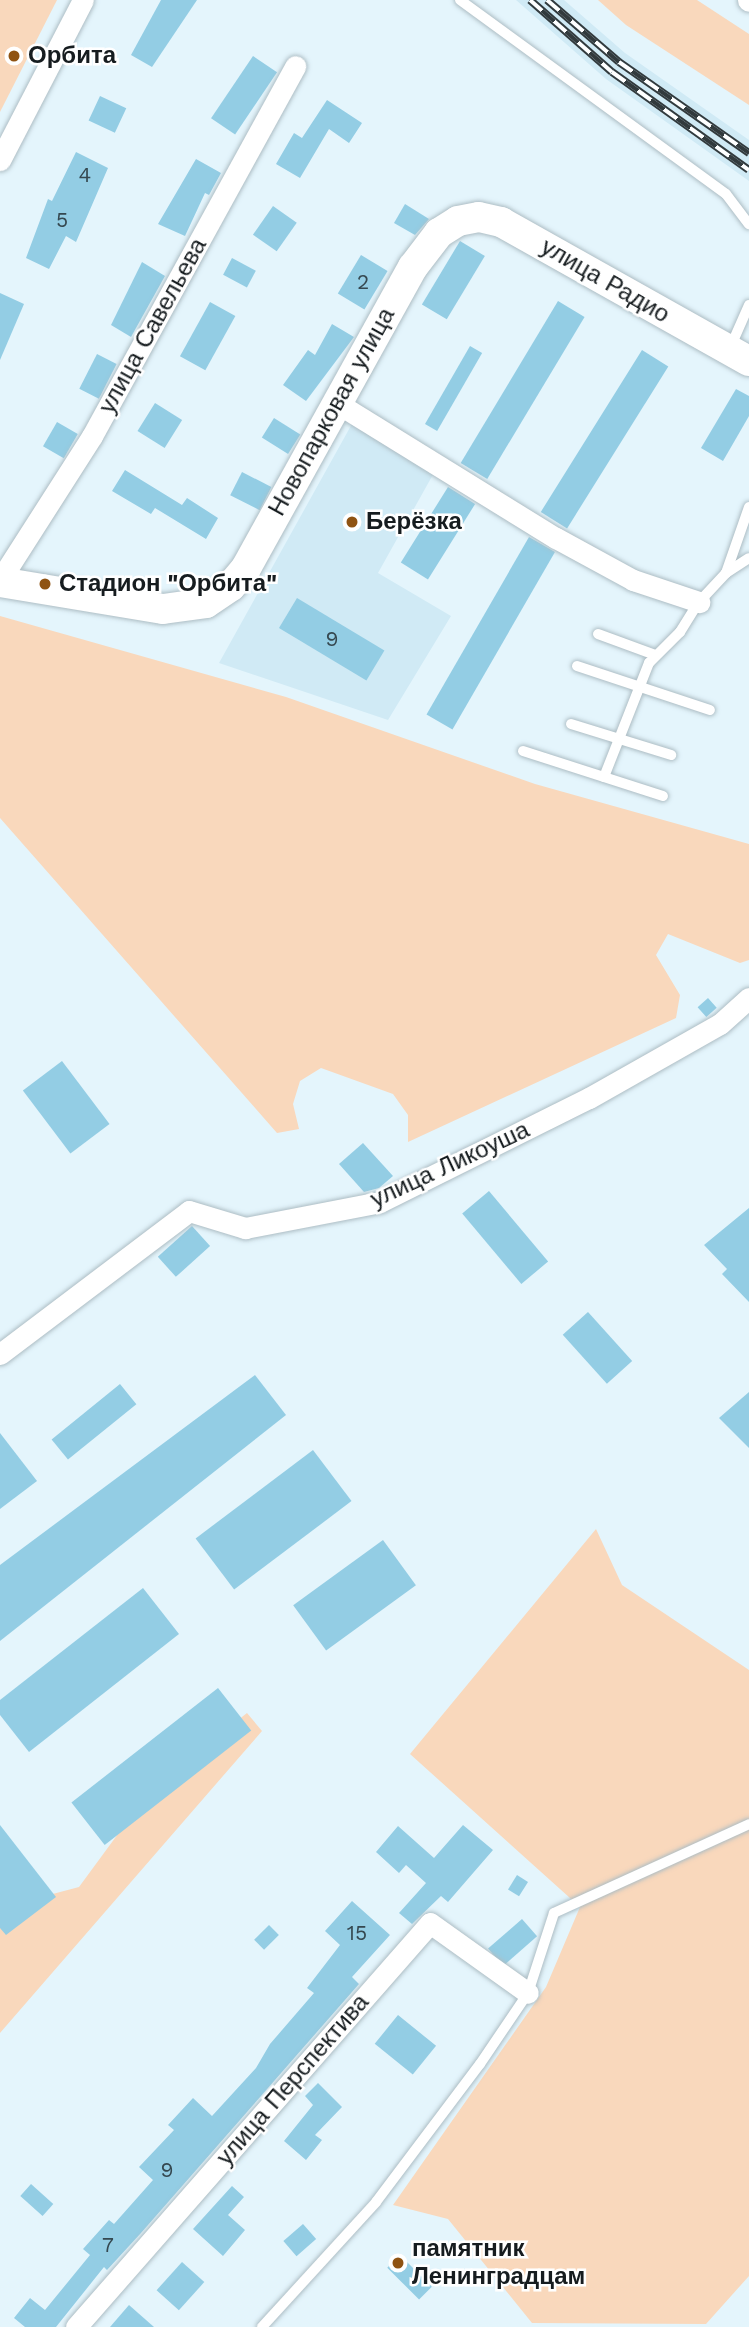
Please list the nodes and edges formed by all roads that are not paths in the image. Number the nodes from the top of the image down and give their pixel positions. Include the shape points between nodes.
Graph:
1 (83, 0) edge
2 (460, 0) edge
3 (295, 66) dead end
4 (0, 160) edge
5 (458, 221) joint
6 (749, 224) edge
7 (749, 305) edge
8 (739, 356) edge
9 (337, 404) junction
10 (749, 507) edge
11 (749, 558) edge
12 (726, 573) junction
13 (0, 581) edge
14 (699, 602) junction
15 (598, 634) dead end
16 (655, 656) junction
17 (577, 666) dead end
18 (638, 686) junction
19 (710, 710) dead end
20 (571, 724) dead end
21 (619, 739) junction
22 (523, 751) dead end
23 (671, 755) dead end
24 (604, 777) junction
25 (663, 796) dead end
26 (749, 998) edge
27 (0, 1354) edge
28 (749, 1824) edge
29 (528, 1993) junction
30 (76, 2327) edge
31 (262, 2327) edge

1 - 4 street
2 - 6 lane via 726,194
3 - 13 street, улица Савельева via 92,436
5 - 8 street, улица Радио via 479,217 502,222
5 - 9 street, Новопарковая улица via 439,233 413,267
7 - 8 lane
9 - 13 street, Новопарковая улица via 246,568 206,603 175,609 126,606
9 - 14 street via 556,538 633,580
10 - 12 lane
11 - 12 lane
12 - 14 lane
14 - 16 lane via 680,632
15 - 16 lane
16 - 18 lane
17 - 18 lane
18 - 19 lane
18 - 21 lane
20 - 21 lane
21 - 23 lane
21 - 24 lane
22 - 24 lane
24 - 25 lane
26 - 27 street, улица Ликоуша via 720,1024 589,1098 380,1202 245,1228 189,1211
28 - 29 lane via 554,1913
29 - 30 street, улица Перспектива via 430,1923
29 - 31 lane via 376,2202

